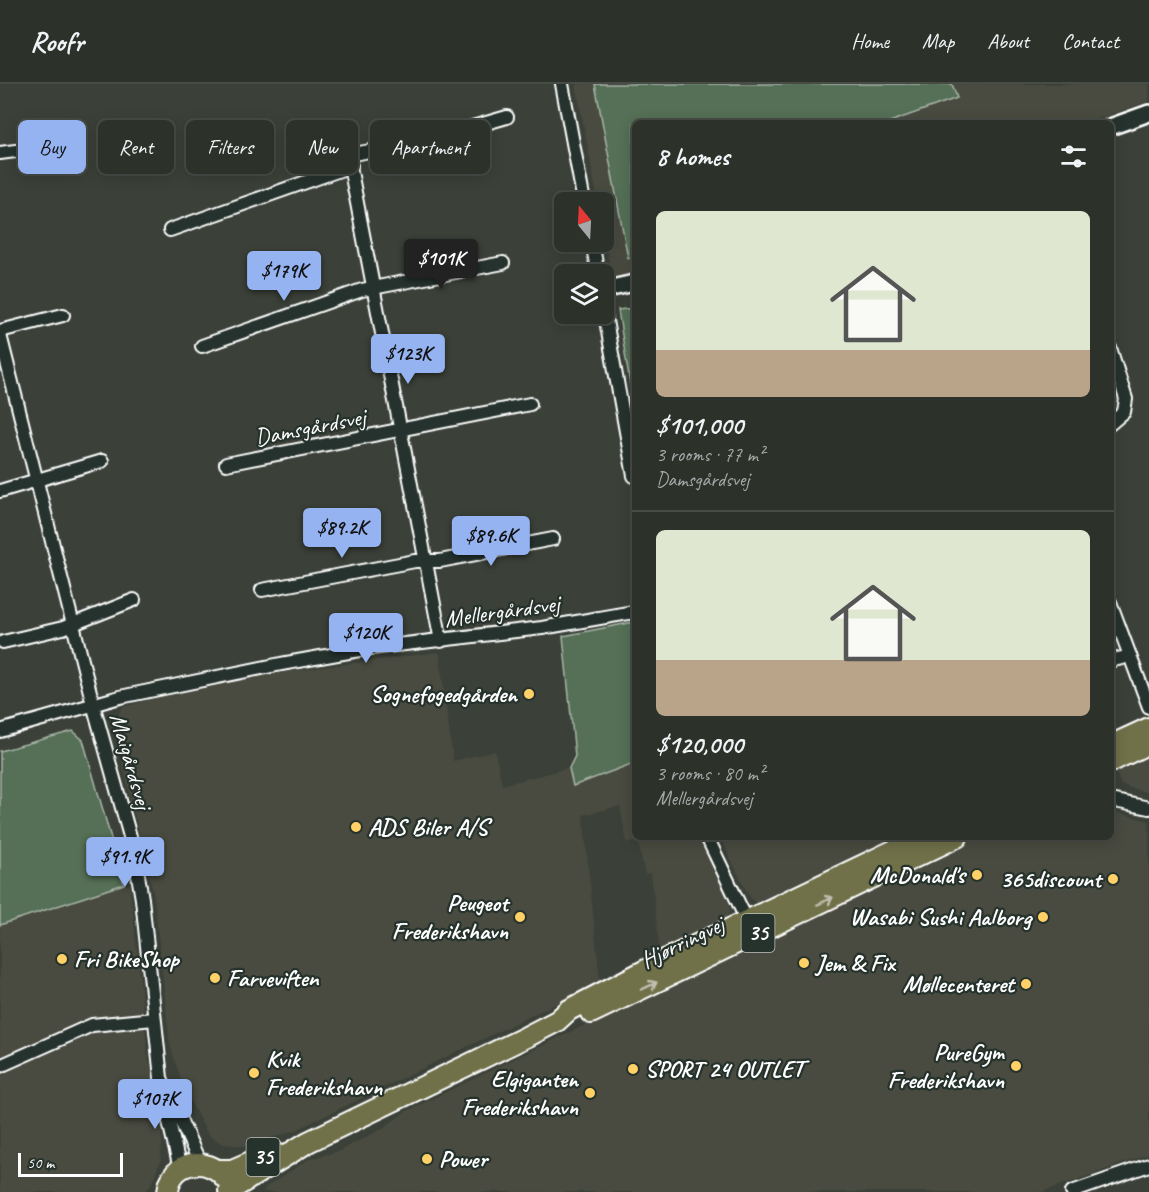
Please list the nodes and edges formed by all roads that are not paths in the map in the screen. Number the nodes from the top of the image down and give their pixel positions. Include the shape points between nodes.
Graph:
1 (562, 84) edge
2 (1149, 113) edge
3 (507, 117) dead end
4 (1114, 126) edge
5 (18, 151) edge
6 (0, 153) edge
7 (358, 158) edge
8 (314, 174) edge
9 (353, 174) edge
10 (582, 192) edge
11 (170, 230) dead end
12 (503, 263) dead end
13 (632, 283) edge
14 (374, 287) junction
15 (614, 288) edge
16 (63, 315) dead end
17 (607, 324) edge
18 (0, 333) edge
19 (202, 346) dead end
20 (2, 350) edge
21 (1114, 361) edge
22 (530, 405) dead end
23 (1114, 421) edge
24 (401, 430) junction
25 (102, 461) dead end
26 (226, 464) dead end
27 (632, 465) edge
28 (37, 480) junction
29 (0, 491) edge
30 (553, 539) dead end
31 (426, 561) junction
32 (262, 590) dead end
33 (134, 600) dead end
34 (632, 612) edge
35 (1114, 613) edge
36 (73, 623) junction
37 (441, 641) junction
38 (3, 642) dead end
39 (1130, 656) junction
40 (1114, 660) edge
41 (93, 704) junction
42 (1149, 707) edge
43 (1149, 728) edge
44 (0, 731) edge
45 (1149, 743) edge
46 (1114, 744) edge
47 (1114, 760) edge
48 (1114, 798) edge
49 (1149, 808) edge
50 (708, 840) edge
51 (916, 840) edge
52 (950, 840) edge
53 (751, 928) junction
54 (154, 1019) junction
55 (0, 1066) edge
56 (167, 1093) junction
57 (308, 1142) junction
58 (1149, 1165) edge
59 (209, 1167) junction
60 (180, 1169) junction
61 (168, 1192) edge
62 (229, 1192) edge
63 (1074, 1192) edge

1 - 10 street
2 - 4 street
3 - 7 street
5 - 6 street
8 - 11 street
9 - 14 street, Damsgårdsvej
12 - 14 street
13 - 15 street
14 - 19 street
14 - 24 street, Damsgårdsvej
16 - 18 street, Maigårdsvej
17 - 27 street
18 - 20 street, Maigårdsvej
20 - 28 street, Maigårdsvej
21 - 23 street via 1126,399 1124,412
22 - 24 street, Damsgårdsvej
24 - 26 street, Damsgårdsvej
24 - 31 street, Damsgårdsvej
25 - 28 street
28 - 29 street
28 - 36 street, Maigårdsvej
30 - 31 street
31 - 32 street
31 - 37 street, Damsgårdsvej
33 - 36 street
34 - 37 street, Mellergårdsvej
35 - 39 street
36 - 38 street
36 - 41 street, Maigårdsvej
37 - 41 street, Mellergårdsvej via 280,664
39 - 40 street
39 - 42 street
41 - 44 street, Mellergårdsvej
41 - 54 street, Maigårdsvej via 134,851
43 - 46 main road
45 - 47 main road
48 - 49 street
50 - 53 street
51 - 53 main road, Hjørringvej / 35
53 -> 52 main road, Hjørringvej / 35
53 - 57 main road, Hjørringvej / 35 via 569,1010 557,1021
54 - 55 street via 92,1025
54 - 56 street, Maigårdsvej via 157,1054
56 - 59 street, Maigårdsvej
56 - 60 street, Maigårdsvej via 165,1104
57 - 59 main road, Hjørringvej / 35 via 232,1170
57 - 62 main road, Hjørringvej / 35
58 - 63 street
59 - 60 main road, 35
59 - 62 main road, 35 via 228,1183
60 - 61 main road

